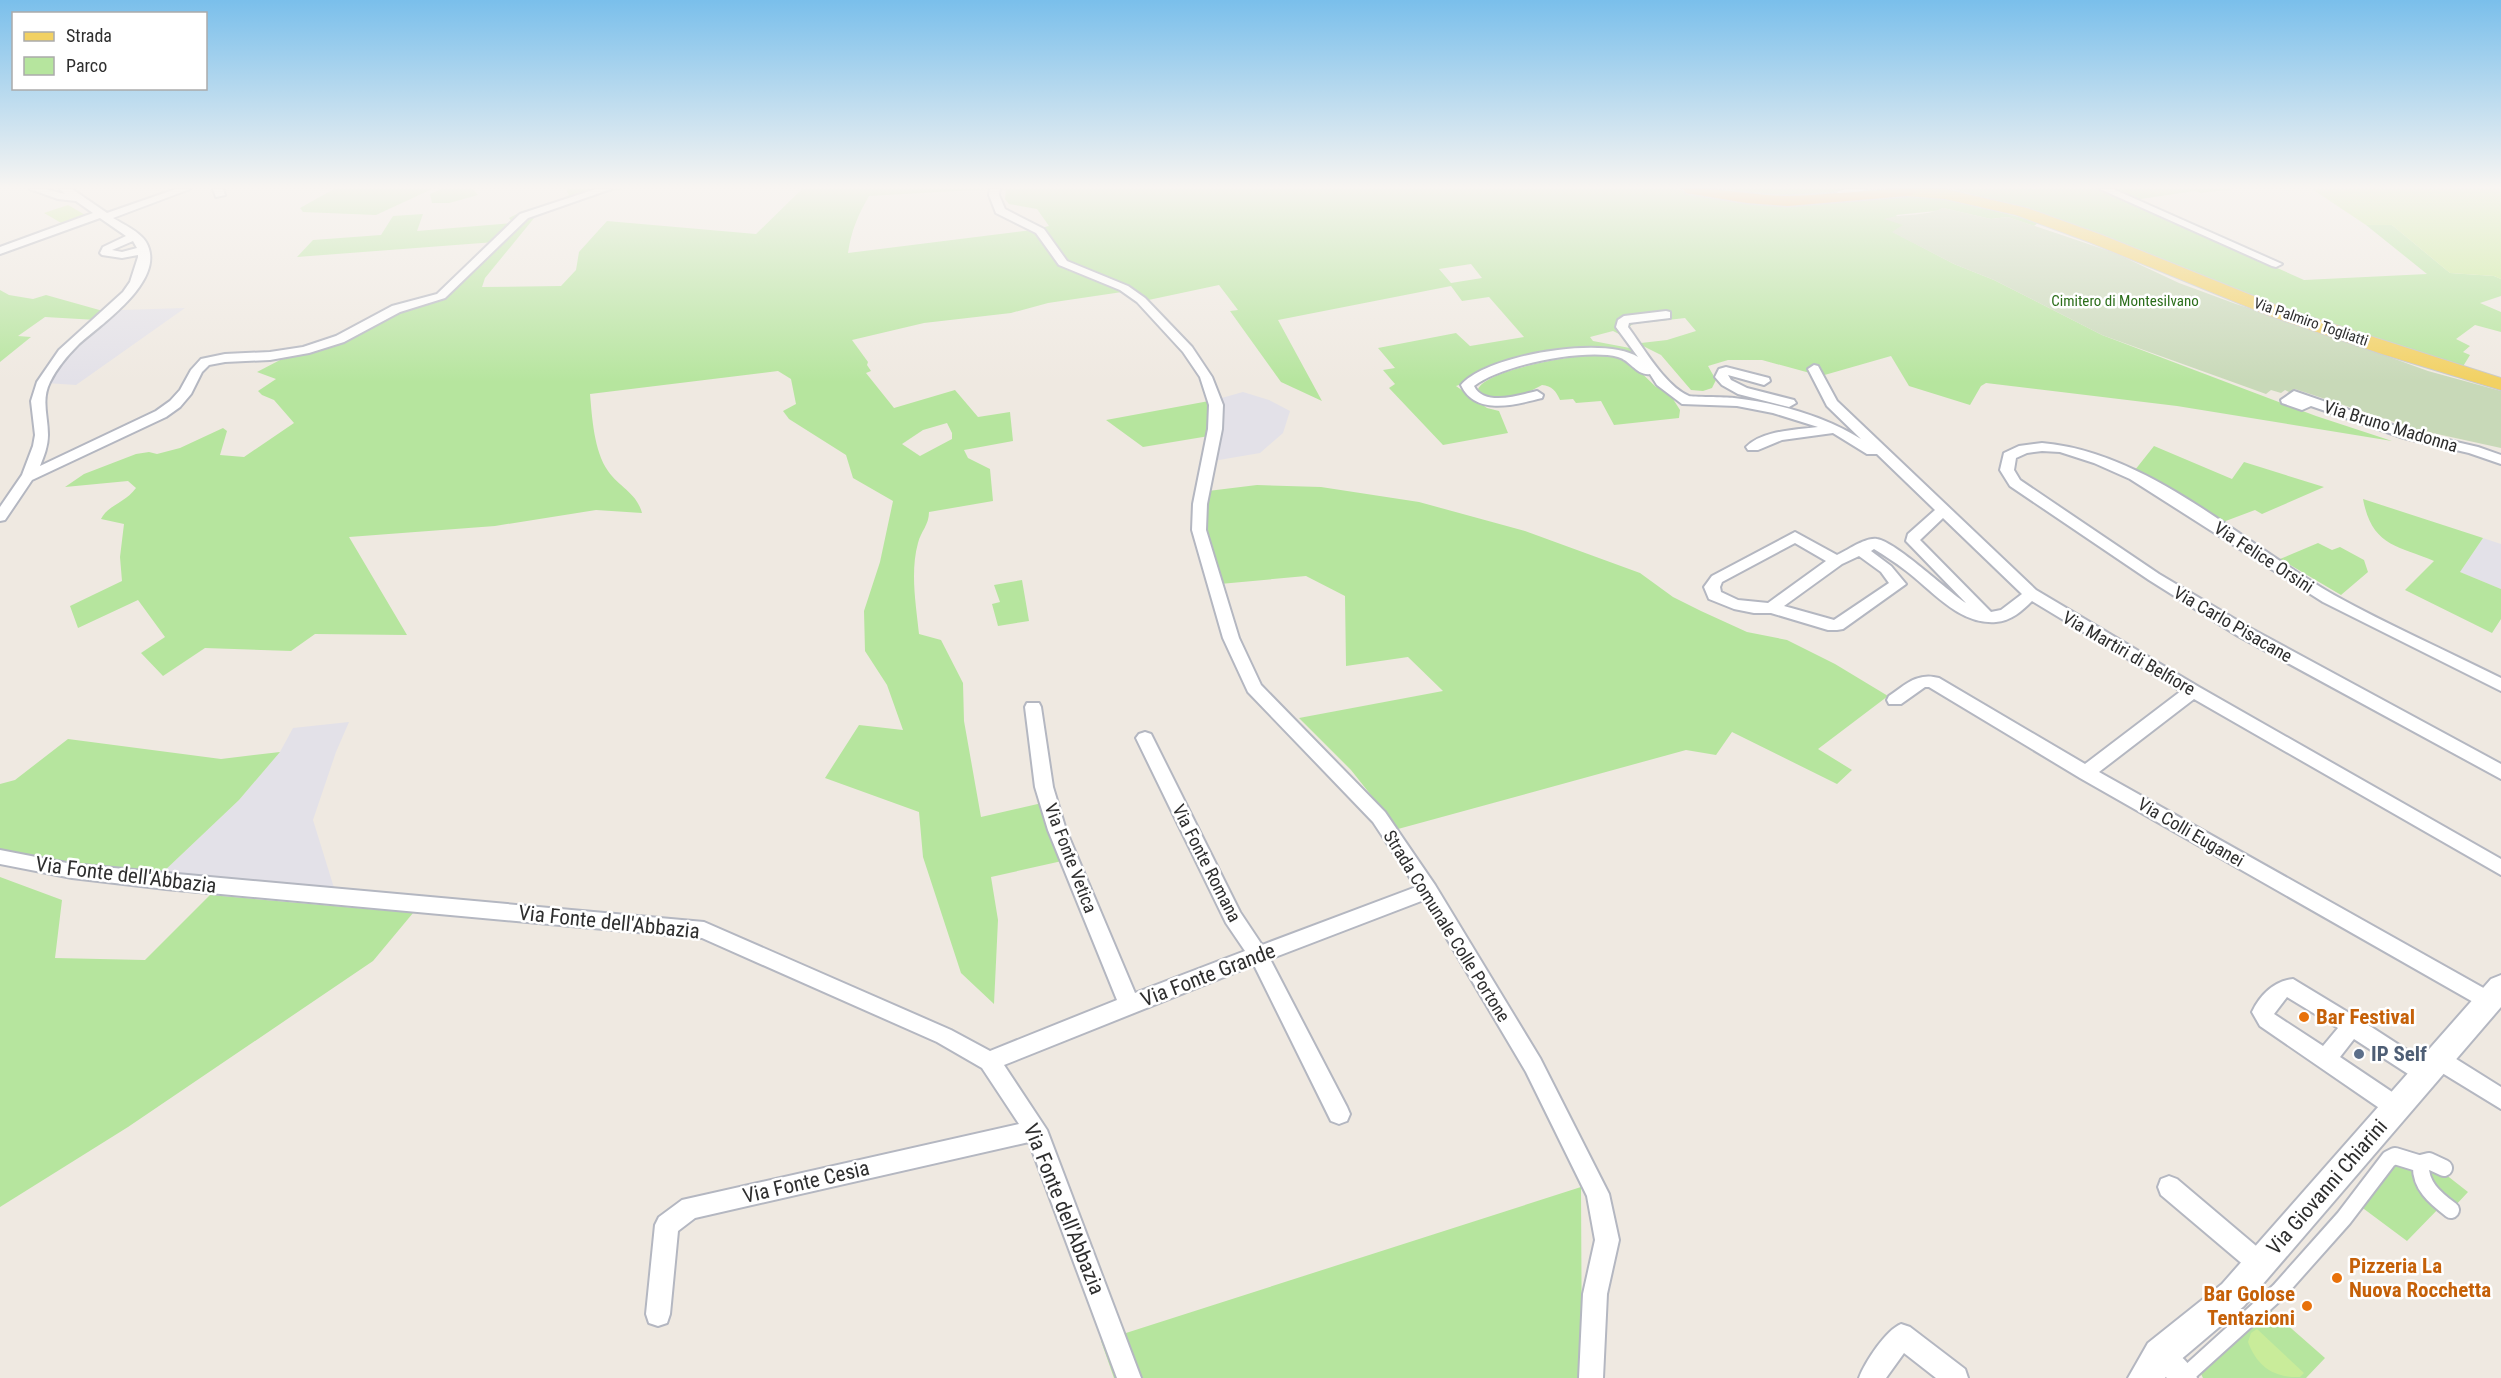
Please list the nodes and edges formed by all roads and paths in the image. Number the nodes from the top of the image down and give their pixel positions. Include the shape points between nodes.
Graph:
1 (108, 253) edge
2 (129, 253) edge
3 (144, 253) edge
4 (487, 253) edge
5 (1054, 253) edge
6 (2131, 253) edge
7 (2251, 253) edge
8 (2276, 264) dead end
9 (1666, 315) dead end
10 (1814, 369) dead end
11 (1764, 381) dead end
12 (1662, 382) junction
13 (2501, 384) edge
14 (1538, 396) dead end
15 (2310, 401) dead end
16 (1850, 420) junction
17 (1834, 429) junction
18 (1754, 447) dead end
19 (2023, 449) joint
20 (2473, 450) junction
21 (2501, 453) edge
22 (1891, 460) junction
23 (2501, 460) edge
24 (28, 477) junction
25 (1942, 511) junction
26 (0, 517) edge
27 (1860, 550) junction
28 (1837, 561) junction
29 (2031, 594) junction
30 (1770, 608) junction
31 (1988, 616) junction
32 (2501, 685) edge
33 (2193, 691) junction
34 (1895, 700) dead end
35 (1033, 707) dead end
36 (1145, 738) dead end
37 (2501, 772) edge
38 (2086, 773) junction
39 (0, 857) edge
40 (2501, 868) edge
41 (1428, 890) junction
42 (1259, 956) junction
43 (2495, 994) edge
44 (1129, 1004) junction
45 (2352, 1025) junction
46 (2326, 1059) junction
47 (989, 1061) junction
48 (2432, 1067) junction
49 (2501, 1099) edge
50 (2396, 1107) junction
51 (1339, 1114) dead end
52 (1036, 1130) junction
53 (2421, 1164) junction
54 (2444, 1168) dead end
55 (2169, 1187) dead end
56 (2451, 1210) dead end
57 (2260, 1264) junction
58 (658, 1314) dead end
59 (2152, 1366) edge
60 (2184, 1377) edge
61 (1129, 1378) edge
62 (1591, 1378) edge
63 (1871, 1378) edge
64 (1956, 1378) edge

1 - 2 street
3 - 24 street via 142,269 130,293 65,351 44,383 38,399 42,440
4 - 24 street via 441,296 396,309 340,339 270,356 205,362 175,404 161,414
5 - 41 street, Strada Comunale Colle Portone via 1063,263 1124,288 1141,300 1188,350 1206,377 1216,405 1215,429 1200,504 1199,530 1231,638 1254,688 1378,817
6 - 13 main road, Via Palmiro Togliatti via 2205,285
7 - 8 street
9 - 12 street via 1624,321 1622,327
10 - 16 street, Via Martiri di Belfiore via 1832,403
11 - 16 street via 1726,371 1721,377 1736,388
12 - 14 street via 1630,357 1599,350 1562,353 1488,372 1467,385 1473,395 1497,402
12 - 17 street via 1687,401 1727,399
15 - 20 street, Via Bruno Madonna via 2409,435
16 - 22 street, Via Martiri di Belfiore
17 - 18 street via 1792,433
17 - 22 street
19 - 32 street, Via Felice Orsini via 2066,449 2132,474 2328,598
19 - 37 street, Via Carlo Pisacane via 2009,456 2007,470 2014,483 2244,632
20 - 21 street, Via Bruno Madonna
20 - 23 street, Via Bruno Madonna
22 - 25 street, Via Martiri di Belfiore
24 - 26 street
25 - 29 street, Via Martiri di Belfiore
25 - 31 street via 1913,541
27 - 28 street
27 - 30 street via 1886,569 1898,584 1838,625
27 - 31 street via 1875,543 1958,604
28 - 30 street
28 - 30 street via 1795,537 1717,579 1712,587 1714,595 1734,604
29 - 31 street via 2008,614
29 - 33 street, Via Martiri di Belfiore
33 - 38 street
33 - 40 street, Via Martiri di Belfiore
34 - 38 street, Via Colli Euganei via 1922,681 1933,682
35 - 44 street, Via Fonte Vetica via 1044,787
36 - 42 street, Via Fonte Romana via 1233,917
38 - 43 street, Via Colli Euganei
39 - 47 street, Via Fonte dell'Abbazia via 72,871 188,884 704,930 944,1036
41 - 42 street, Via Fonte Grande
41 - 62 street, Strada Comunale Colle Portone via 1533,1065 1598,1194 1607,1240 1595,1294
42 - 44 street, Via Fonte Grande
42 - 51 street, Via Fonte Romana
43 - 48 main road, Via Giovanni Chiarini
44 - 47 street, Via Fonte Grande
45 - 46 street
45 - 46 street via 2293,988 2282,989 2262,1012 2266,1020
45 - 48 street
46 - 50 street
47 - 52 street, Via Fonte dell'Abbazia
48 - 49 street
48 - 50 main road, Via Giovanni Chiarini
50 - 57 main road, Via Giovanni Chiarini
52 - 58 street, Via Fonte Cesia via 690,1208 667,1225
52 - 61 street, Via Fonte dell'Abbazia
53 - 54 street via 2429,1161
53 - 56 street via 2422,1180 2434,1198
53 - 60 street via 2395,1156 2389,1159 2344,1218 2279,1291
55 - 57 street
57 - 59 main road, Via Giovanni Chiarini via 2234,1295
59 - 60 street
63 - 64 street via 1901,1336

